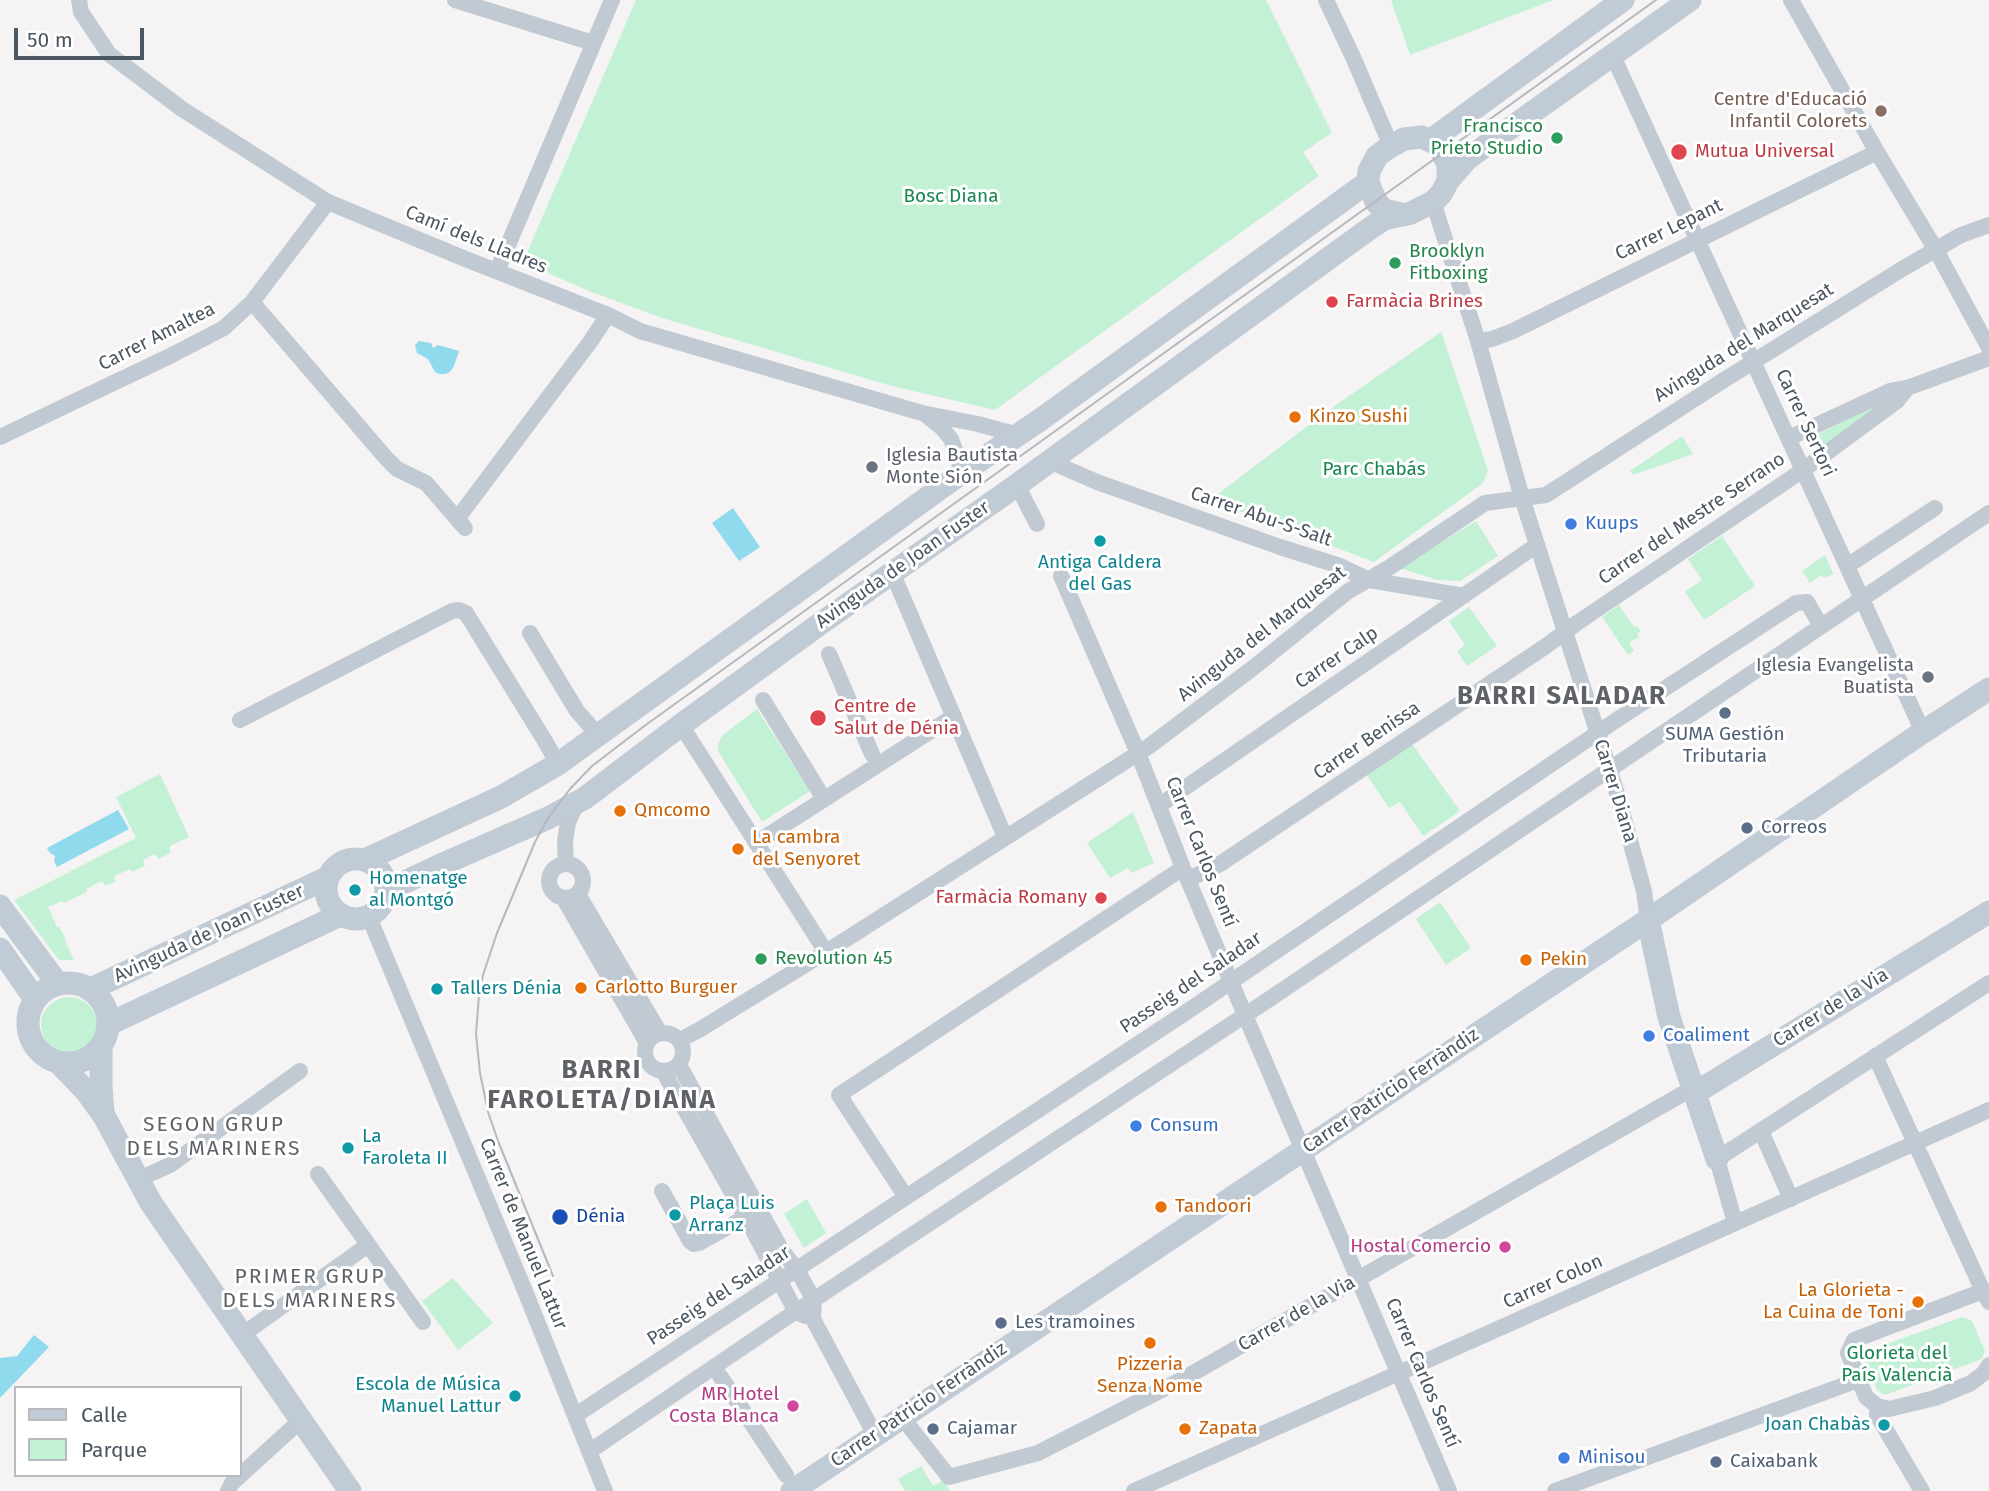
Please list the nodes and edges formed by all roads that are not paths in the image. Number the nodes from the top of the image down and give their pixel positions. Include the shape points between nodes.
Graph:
1 (79, 0) edge
2 (455, 0) edge
3 (612, 0) edge
4 (1326, 0) edge
5 (1623, 0) edge
6 (1690, 0) edge
7 (1791, 0) edge
8 (593, 43) junction
9 (1613, 55) junction
10 (1431, 140) junction
11 (1391, 146) junction
12 (1877, 152) junction
13 (1448, 181) junction
14 (1368, 182) junction
15 (328, 202) junction
16 (1433, 202) junction
17 (1405, 215) junction
18 (1989, 225) edge
19 (1698, 239) junction
20 (1936, 250) junction
21 (497, 271) junction
22 (253, 303) junction
23 (608, 315) junction
24 (1478, 341) junction
25 (1989, 348) edge
26 (1989, 358) edge
27 (1753, 361) junction
28 (1907, 388) junction
29 (922, 412) junction
30 (1018, 435) junction
31 (0, 437) edge
32 (1789, 438) junction
33 (1049, 461) junction
34 (1803, 470) junction
35 (963, 472) junction
36 (1017, 485) junction
37 (1522, 498) junction
38 (1935, 508) dead end
39 (1989, 513) edge
40 (1037, 524) dead end
41 (1537, 545) junction
42 (1847, 566) junction
43 (892, 572) junction
44 (1062, 576) dead end
45 (1369, 580) junction
46 (1464, 596) junction
47 (1862, 599) junction
48 (1821, 626) junction
49 (1564, 632) junction
50 (530, 634) dead end
51 (829, 654) dead end
52 (1989, 689) edge
53 (763, 700) dead end
54 (954, 716) junction
55 (240, 720) dead end
56 (681, 725) junction
57 (1923, 732) junction
58 (1597, 734) junction
59 (597, 735) junction
60 (1139, 753) junction
61 (872, 754) dead end
62 (558, 764) junction
63 (1609, 771) junction
64 (819, 791) dead end
65 (585, 798) junction
66 (1160, 805) junction
67 (1005, 837) junction
68 (756, 843) junction
69 (365, 860) junction
70 (566, 864) junction
71 (1186, 873) junction
72 (327, 878) junction
73 (386, 891) junction
74 (571, 896) junction
75 (0, 906) edge
76 (1989, 912) edge
77 (340, 915) junction
78 (369, 916) junction
79 (1648, 920) junction
80 (0, 948) edge
81 (826, 952) junction
82 (1231, 982) junction
83 (1989, 983) edge
84 (58, 984) junction
85 (91, 989) junction
86 (35, 999) junction
87 (1245, 1015) junction
88 (109, 1024) junction
89 (654, 1038) junction
90 (680, 1040) junction
91 (101, 1047) junction
92 (1875, 1056) junction
93 (58, 1062) junction
94 (679, 1065) junction
95 (300, 1071) dead end
96 (663, 1071) junction
97 (1694, 1090) junction
98 (1989, 1110) edge
99 (104, 1116) junction
100 (1761, 1131) junction
101 (1916, 1143) junction
102 (1303, 1149) junction
103 (1717, 1159) junction
104 (318, 1174) dead end
105 (137, 1180) junction
106 (662, 1191) dead end
107 (905, 1197) junction
108 (1791, 1199) junction
109 (746, 1217) junction
110 (1735, 1223) junction
111 (368, 1245) junction
112 (797, 1270) junction
113 (1359, 1279) junction
114 (779, 1282) junction
115 (1986, 1297) edge
116 (814, 1300) junction
117 (796, 1312) junction
118 (813, 1319) junction
119 (423, 1322) dead end
120 (242, 1335) junction
121 (1989, 1366) edge
122 (1399, 1374) junction
123 (720, 1376) dead end
124 (1858, 1380) junction
125 (1877, 1406) junction
126 (576, 1415) junction
127 (301, 1420) junction
128 (905, 1422) dead end
129 (875, 1435) junction
130 (590, 1451) junction
131 (242, 1474) edge
132 (239, 1477) edge
133 (789, 1483) edge
134 (228, 1491) edge
135 (350, 1491) edge
136 (605, 1491) edge
137 (1134, 1491) edge
138 (1449, 1491) edge
139 (1555, 1491) edge
140 (1922, 1491) edge

1 - 15 street, Camí dels Lladres via 80,12 109,54 182,109
2 - 8 street
3 - 8 street
4 - 11 street
5 - 10 main road
6 - 9 main road
7 - 12 street
8 - 21 street
9 - 13 main road via 1467,159
9 - 19 street, Carrer Sertori
10 - 11 main road via 1415,137
10 - 13 main road via 1448,164
11 - 14 main road via 1371,165
12 - 19 street, Carrer Lepant
12 - 20 street
13 - 16 main road
14 - 17 main road via 1384,209
14 - 30 main road, Avinguda de Joan Fuster
15 - 21 street, Camí dels Lladres
15 - 22 street, Carrer Amaltea
16 - 17 main road
16 - 24 street, Carrer Diana
17 - 33 main road, Avinguda de Joan Fuster via 1384,219
18 - 20 street, Avinguda del Marquesat
19 - 24 street, Carrer Lepant via 1513,331
19 - 27 street, Carrer Sertori
20 - 25 street
20 - 27 street, Avinguda del Marquesat
21 - 23 street, Camí dels Lladres
22 - 23 street via 391,464 426,483 461,523
22 - 31 street, Carrer Amaltea via 224,328
23 - 29 street, Camí dels Lladres via 640,331
24 - 37 street, Carrer Diana
26 - 28 street, Carrer del Mestre Serrano
27 - 32 street, Carrer Sertori
27 - 37 street, Avinguda del Marquesat via 1546,495
28 - 32 street, Carrer del Mestre Serrano via 1890,391
28 - 34 street, Carrer del Mestre Serrano via 1897,401
29 - 30 street, Camí dels Lladres
29 - 35 street, Camí dels Lladres via 951,439
30 - 35 main road, Avinguda de Joan Fuster
32 - 34 street, Carrer Sertori
33 - 36 main road, Avinguda de Joan Fuster
33 - 45 street, Carrer Abu-S-Salt
34 - 42 street, Carrer Sertori
34 - 49 street, Carrer del Mestre Serrano
35 - 59 main road, Avinguda de Joan Fuster
36 - 40 street
36 - 43 main road, Avinguda de Joan Fuster
37 - 41 street, Carrer Diana
37 - 45 street, Avinguda del Marquesat via 1485,503
38 - 42 street
39 - 47 street
41 - 46 street, Carrer Calp
41 - 49 street, Carrer Diana
42 - 47 street, Carrer Sertori
43 - 54 street
43 - 56 main road, Avinguda de Joan Fuster
44 - 60 street, Carrer Carlos Sentí
45 - 46 street, Carrer Abu-S-Salt
45 - 60 street, Avinguda del Marquesat via 1346,592 1254,668
46 - 66 street, Carrer Calp
47 - 48 street
47 - 57 street, Carrer Sertori
48 - 58 street, Passeig del Saladar via 1807,602 1796,603
48 - 63 street
49 - 58 street, Carrer Diana
49 - 71 street, Carrer Benissa via 1220,864
50 - 59 street
51 - 61 street
52 - 57 main road, Carrer Patricio Ferràndiz
53 - 64 street
54 - 67 street
54 - 68 street
55 - 62 street via 459,610 466,613
56 - 65 main road, Avinguda de Joan Fuster
56 - 68 street
57 - 79 main road, Carrer Patricio Ferràndiz
58 - 63 street, Carrer Diana
58 - 82 street, Passeig del Saladar
59 - 62 main road, Avinguda de Joan Fuster
60 - 66 street, Carrer Carlos Sentí
60 - 67 street, Avinguda del Marquesat
62 - 69 main road, Avinguda de Joan Fuster via 501,797
63 - 79 street, Carrer Diana
63 - 87 street
65 - 70 street via 568,822
65 - 73 main road, Avinguda de Joan Fuster
66 - 71 street, Carrer Carlos Sentí
67 - 81 street, Avinguda del Marquesat
68 - 81 street
69 - 72 main road via 341,862
69 - 73 main road via 381,872
70 - 74 street via 582,875 582,888
70 - 74 street via 554,868 548,880 552,893
71 - 82 street, Carrer Carlos Sentí
71 - 107 street, Carrer Benissa via 839,1095
72 - 77 main road via 328,901
72 - 85 main road, Avinguda de Joan Fuster
73 - 78 main road via 382,905
74 - 89 street
75 - 84 main road
76 - 97 main road, Carrer de la Via
77 - 78 main road via 353,919
77 - 88 main road, Avinguda de Joan Fuster
78 - 126 street, Carrer de Manuel Lattur
79 - 97 main road, Carrer Diana via 1665,1000
79 - 102 main road, Carrer Patricio Ferràndiz
80 - 86 main road
81 - 90 street, Avinguda del Marquesat
82 - 87 street, Carrer Carlos Sentí
82 - 107 street, Passeig del Saladar
83 - 92 street
84 - 85 main road via 69,982
84 - 86 main road
85 - 88 main road via 104,1004
86 - 93 main road via 29,1011 30,1037 37,1049
87 - 102 street, Carrer Carlos Sentí
87 - 116 street
88 - 91 main road
89 - 90 street via 671,1034
89 - 96 street via 646,1059
90 - 94 street via 684,1053
91 - 93 main road via 82,1061
91 - 99 main road
92 - 100 street
92 - 101 street
93 - 99 main road
94 - 96 street
94 - 112 street
95 - 105 street via 170,1165
96 - 109 street
97 - 103 main road, Carrer Diana
97 - 113 street, Carrer de la Via
98 - 101 street, Carrer Colon
99 - 105 main road
100 - 103 street
100 - 108 street
101 - 108 street, Carrer Colon
101 - 115 street
102 - 113 street, Carrer Carlos Sentí
102 - 129 main road, Carrer Patricio Ferràndiz
103 - 110 street, Carrer Diana
104 - 111 street
105 - 120 main road
106 - 109 street via 694,1244
107 - 112 street, Passeig del Saladar
108 - 110 street, Carrer Colon
109 - 114 street
110 - 122 street, Carrer Colon
111 - 119 street
111 - 120 street
112 - 114 street, Passeig del Saladar
112 - 116 street
113 - 122 street, Carrer Carlos Sentí
113 - 128 street, Carrer de la Via via 1181,1380 1038,1453 949,1477
114 - 117 street
114 - 126 street, Passeig del Saladar
115 - 124 street via 1957,1301 1854,1340 1848,1353
116 - 117 street
116 - 118 street
117 - 118 street
117 - 130 street
118 - 129 street
120 - 127 main road
121 - 125 street via 1978,1378 1935,1398 1889,1409
122 - 137 street, Carrer Colon
122 - 138 street, Carrer Carlos Sentí
123 - 133 street
124 - 125 street via 1866,1397
124 - 139 street
125 - 140 street via 1877,1415
126 - 130 street, Carrer de Manuel Lattur
127 - 131 street
127 - 135 main road
129 - 133 main road, Carrer Patricio Ferràndiz
130 - 136 street, Carrer de Manuel Lattur
132 - 134 street

